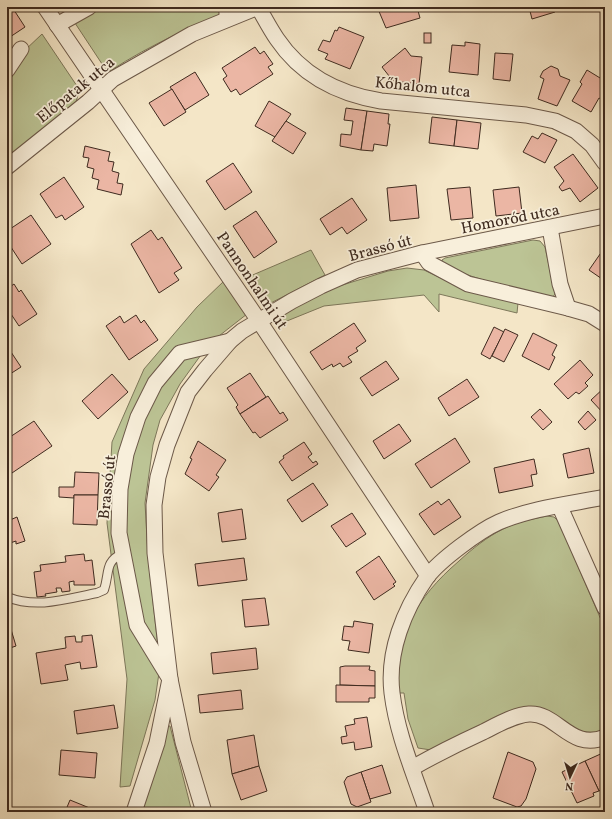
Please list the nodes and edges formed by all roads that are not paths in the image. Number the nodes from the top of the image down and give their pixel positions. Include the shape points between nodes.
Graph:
1 (45, 7) edge
2 (89, 7) edge
3 (258, 7) edge
4 (224, 13) edge
5 (57, 25) junction
6 (21, 49) dead end
7 (7, 70) edge
8 (101, 90) junction
9 (605, 163) edge
10 (7, 167) edge
11 (605, 216) edge
12 (550, 228) junction
13 (422, 254) junction
14 (568, 308) junction
15 (259, 321) junction
16 (605, 324) edge
17 (230, 341) junction
18 (605, 497) edge
19 (560, 507) junction
20 (123, 553) junction
21 (428, 576) junction
22 (7, 597) edge
23 (605, 608) edge
24 (170, 679) junction
25 (605, 737) edge
26 (412, 768) junction
27 (134, 812) edge
28 (204, 812) edge
29 (427, 812) edge

1 - 5 street, Pannonhalmi út
2 - 5 street
3 - 4 street, Előpatak utca
3 - 9 street, Kőhalom utca via 277,40 308,72 324,84 358,97 381,101 555,120 576,131 592,145
4 - 8 street, Előpatak utca via 113,79
5 - 8 street, Pannonhalmi út
6 - 7 street
8 - 10 street, Előpatak utca
8 - 15 street, Pannonhalmi út
11 - 12 street, Homoród utca
12 - 13 street, Homoród utca
12 - 14 street via 560,284
13 - 14 street, Brassó út via 429,263 468,284
13 - 15 street, Brassó út via 357,270 321,286
14 - 16 street, Brassó út via 589,314
15 - 17 street, Brassó út
15 - 21 street, Pannonhalmi út
17 - 20 street, Brassó út via 180,353 155,383 138,417 126,454 120,489 119,533
17 - 24 street, Brassó út via 188,392 167,445 158,478 153,526
18 - 19 street
19 - 21 street via 526,513 499,522 476,536
19 - 23 street
20 - 22 lane via 114,557 109,564 104,590 97,593 44,603 18,601
20 - 24 street, Brassó út via 137,625
21 - 26 street via 410,606 401,628 392,668 395,711
24 - 27 street, Brassó út via 157,743
24 - 28 street via 183,742
25 - 26 street via 585,740 568,734 543,717 529,714 506,721
26 - 29 street

